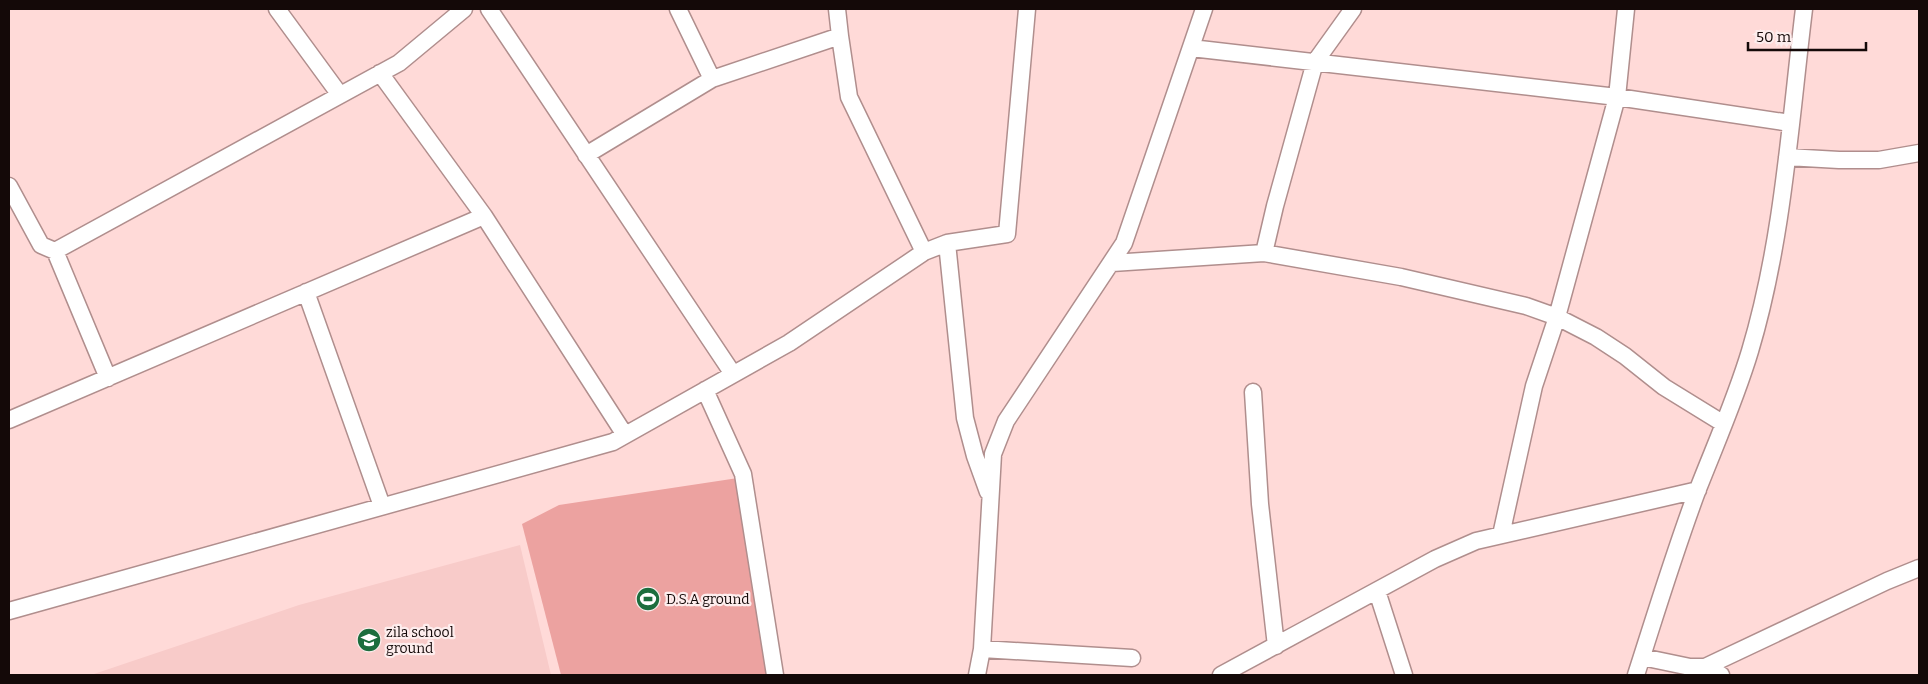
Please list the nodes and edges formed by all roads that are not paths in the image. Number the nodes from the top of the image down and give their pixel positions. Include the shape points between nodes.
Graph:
1 (277, 9) edge
2 (464, 9) edge
3 (489, 9) edge
4 (678, 9) edge
5 (837, 9) edge
6 (1027, 9) edge
7 (1204, 9) edge
8 (1353, 9) edge
9 (1626, 9) edge
10 (1804, 9) edge
11 (840, 36) junction
12 (1191, 48) junction
13 (1315, 62) junction
14 (380, 73) junction
15 (712, 79) junction
16 (340, 95) junction
17 (1617, 97) junction
18 (1790, 123) junction
19 (1919, 153) edge
20 (586, 156) junction
21 (1787, 157) junction
22 (9, 186) edge
23 (484, 216) junction
24 (947, 243) junction
25 (55, 251) junction
26 (924, 252) junction
27 (1264, 253) junction
28 (1112, 263) junction
29 (306, 292) junction
30 (1557, 318) junction
31 (733, 374) junction
32 (108, 378) junction
33 (705, 390) junction
34 (1253, 392) dead end
35 (9, 420) edge
36 (1724, 424) junction
37 (626, 435) junction
38 (1698, 490) junction
39 (990, 499) junction
40 (382, 506) junction
41 (1501, 535) junction
42 (1919, 568) edge
43 (1377, 591) junction
44 (9, 611) edge
45 (1276, 646) junction
46 (982, 649) junction
47 (1642, 657) junction
48 (1132, 658) dead end
49 (1705, 667) junction
50 (1398, 673) edge
51 (775, 675) edge
52 (977, 675) edge
53 (1222, 675) edge
54 (1636, 675) edge
55 (1722, 675) edge

1 - 16 street
2 - 14 street via 399,63
3 - 20 street
4 - 15 street
5 - 11 street
6 - 24 street via 1007,234
7 - 12 street
8 - 13 street
9 - 17 street
10 - 18 street
11 - 15 street
11 - 26 street via 849,97
12 - 13 street
12 - 28 street via 1124,243
13 - 17 street
13 - 27 street
14 - 16 street
14 - 23 street
15 - 20 street
16 - 25 street
17 - 18 street
17 - 30 street
18 - 21 street
19 - 21 street via 1879,160
20 - 31 street
21 - 36 street via 1768,279 1750,351
22 - 25 street via 41,245
23 - 29 street
23 - 37 street
24 - 26 street
24 - 39 street via 965,418
25 - 32 street
26 - 31 street via 789,343
27 - 28 street
27 - 30 street via 1401,277 1526,306
28 - 39 street via 1006,421 993,454
29 - 32 street
29 - 40 street
30 - 36 street via 1596,337 1664,387
30 - 41 street via 1534,386
31 - 33 street
32 - 35 street
33 - 37 street
33 - 51 street via 743,474
34 - 45 street via 1260,504
36 - 38 street
37 - 40 street via 613,442
38 - 41 street
38 - 47 street
39 - 46 street
40 - 44 street
41 - 43 street via 1476,541 1434,559
42 - 49 street
43 - 45 street
43 - 50 street
45 - 53 street
46 - 48 street
46 - 52 street
47 - 49 street
47 - 54 street
49 - 55 street

